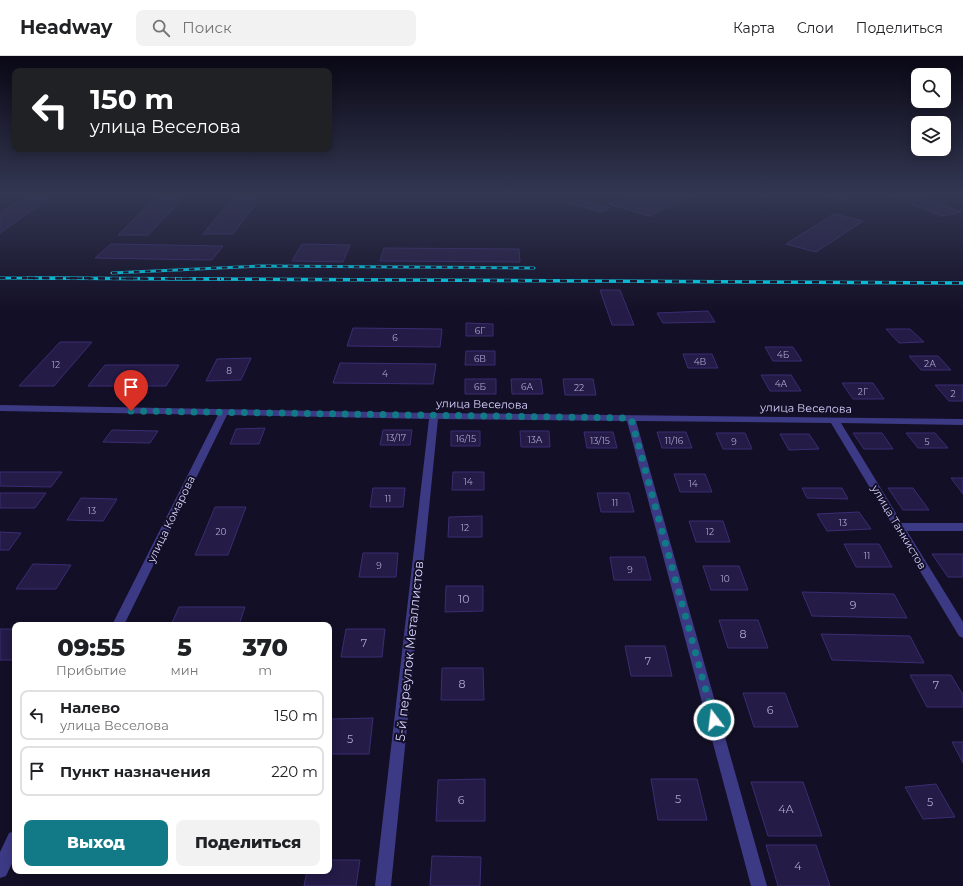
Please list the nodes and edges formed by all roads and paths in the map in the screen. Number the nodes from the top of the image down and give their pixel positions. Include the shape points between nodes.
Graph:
1 (4, 408) edge
2 (223, 412) junction
3 (434, 416) junction
4 (0, 418) edge
5 (631, 418) junction
6 (834, 420) junction
7 (963, 422) edge
8 (899, 526) junction
9 (963, 527) edge
10 (119, 622) edge
11 (963, 633) edge
12 (12, 845) edge
13 (0, 870) edge
14 (383, 886) edge
15 (759, 886) edge

1 - 2 street, улица Веселова
1 - 4 street
2 - 3 street, улица Веселова
2 - 10 street, улица Комарова
3 - 5 street, улица Веселова
3 - 14 street, 5-й переулок Металлистов
5 - 6 street, улица Веселова
5 - 15 street
6 - 7 street, улица Веселова
6 - 8 street, улица Танкистов
8 - 9 street
8 - 11 street, улица Танкистов
12 - 13 street

